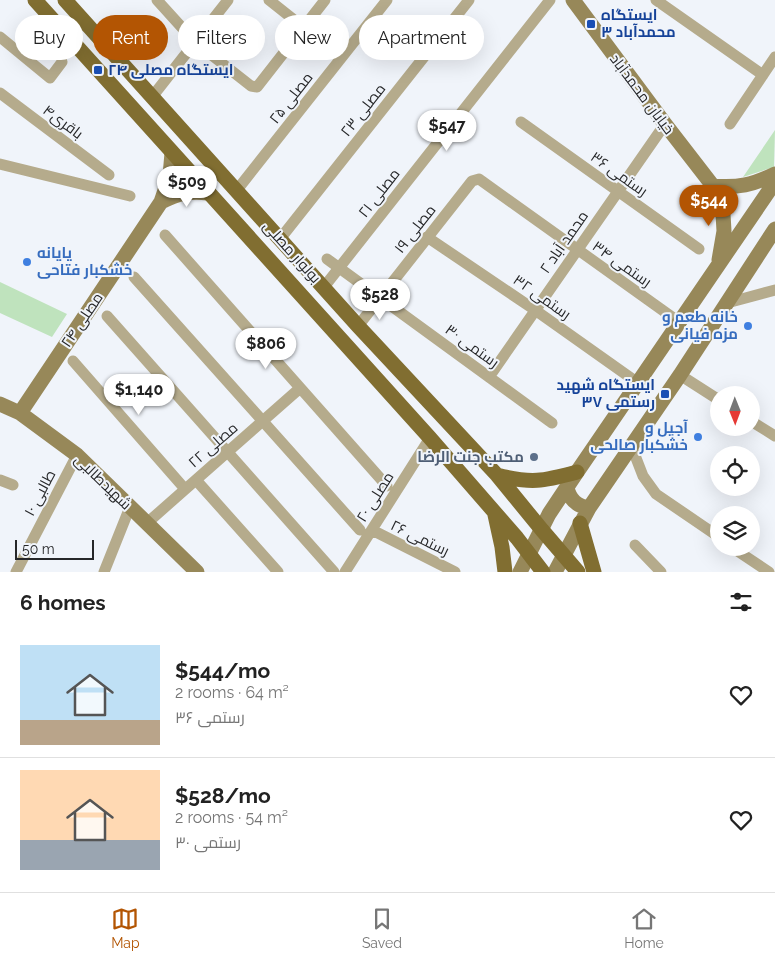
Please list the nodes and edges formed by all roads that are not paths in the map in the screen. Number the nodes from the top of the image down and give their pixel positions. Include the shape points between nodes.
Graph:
1 (35, 0) edge
2 (65, 0) edge
3 (157, 0) edge
4 (228, 0) edge
5 (269, 0) edge
6 (325, 0) edge
7 (387, 0) edge
8 (468, 0) edge
9 (550, 0) edge
10 (573, 0) edge
11 (656, 0) edge
12 (216, 15) edge
13 (288, 15) edge
14 (313, 15) edge
15 (178, 23) edge
16 (0, 37) edge
17 (775, 58) edge
18 (181, 60) edge
19 (218, 60) edge
20 (278, 60) edge
21 (62, 62) dead end
22 (763, 75) junction
23 (0, 93) edge
24 (152, 97) junction
25 (521, 122) dead end
26 (665, 124) junction
27 (730, 124) dead end
28 (172, 153) junction
29 (0, 164) edge
30 (109, 174) dead end
31 (775, 174) edge
32 (475, 179) joint
33 (775, 182) edge
34 (713, 186) junction
35 (237, 190) junction
36 (618, 191) junction
37 (208, 193) junction
38 (130, 196) dead end
39 (161, 202) junction
40 (775, 229) edge
41 (164, 235) dead end
42 (428, 237) junction
43 (280, 239) junction
44 (700, 249) dead end
45 (577, 250) junction
46 (327, 259) dead end
47 (717, 267) junction
48 (339, 268) junction
49 (134, 277) dead end
50 (324, 287) junction
51 (775, 290) edge
52 (381, 298) junction
53 (726, 303) junction
54 (535, 310) junction
55 (106, 316) dead end
56 (679, 322) junction
57 (358, 326) junction
58 (73, 361) dead end
59 (680, 375) junction
60 (489, 377) junction
61 (638, 382) junction
62 (299, 389) junction
63 (710, 394) edge
64 (1, 407) edge
65 (20, 414) junction
66 (262, 422) junction
67 (552, 423) dead end
68 (760, 427) edge
69 (775, 436) edge
70 (430, 438) junction
71 (631, 445) junction
72 (227, 452) junction
73 (77, 455) junction
74 (577, 472) junction
75 (497, 475) junction
76 (0, 480) edge
77 (196, 480) junction
78 (12, 485) dead end
79 (387, 486) dead end
80 (566, 488) junction
81 (185, 489) junction
82 (130, 507) junction
83 (589, 508) junction
84 (494, 511) junction
85 (147, 523) junction
86 (580, 523) junction
87 (366, 530) junction
88 (542, 530) junction
89 (710, 531) edge
90 (635, 545) dead end
91 (528, 554) junction
92 (564, 554) junction
93 (745, 556) edge
94 (452, 571) edge
95 (16, 572) edge
96 (104, 572) edge
97 (197, 572) edge
98 (278, 572) edge
99 (334, 572) edge
100 (345, 572) edge
101 (505, 572) edge
102 (520, 572) edge
103 (543, 572) edge
104 (555, 572) edge
105 (578, 572) edge
106 (594, 572) edge
107 (660, 572) edge
108 (769, 572) edge

1 - 28 main road, بولوار مصلی
2 - 24 main road, بولوار مصلی
3 - 15 street
4 - 12 street
5 - 13 street
6 - 14 street
7 - 35 street, مصلی ۲۵
8 - 43 street, مصلی ۲۳
9 - 48 street, مصلی ۲۱
10 - 26 street, خیابان محمدآباد
11 - 22 street
16 - 21 street via 50,78
17 - 22 street
18 - 24 street
19 - 20 street via 251,86 257,87
22 - 27 street
23 - 30 street, باقری۴
24 - 35 main road, بولوار مصلی
25 - 36 street, رستمی ۳۶
26 - 34 street, خیابان محمدآباد
26 - 36 street, محمد آباد ۲
28 - 37 main road, بولوار مصلی
28 - 39 street, مصلی ۲۴ via 170,176
29 - 38 street
31 - 34 street via 749,185
32 - 42 street, مصلی ۱۹
32 - 45 street, رستمی ۳۴
33 - 47 street
34 - 47 street, خیابان محمدآباد via 723,214 724,231
35 - 43 main road, بولوار مصلی
36 - 44 street, رستمی ۳۶
36 - 45 street, محمد آباد ۲
37 - 39 street via 176,194
37 - 70 main road, بولوار مصلی
39 - 65 street, مصلی ۲۴
40 - 53 street
41 - 62 street
42 - 52 street, مصلی ۱۹
42 - 54 street, رستمی ۳۲
43 - 50 main road, بولوار مصلی
45 - 54 street, محمد آباد ۲
45 - 56 street, رستمی ۳۴
46 - 48 street, رستمی ۳۰
47 - 56 street
48 - 50 street, مصلی ۲۱
48 - 52 street, رستمی ۳۰
49 - 66 street
50 - 57 main road, بولوار مصلی
51 - 53 street
52 - 57 street, مصلی ۱۹
52 - 60 street, رستمی ۳۰
53 - 59 street
54 - 60 street, محمد آباد ۲
54 - 61 street, رستمی ۳۲
55 - 72 street
56 - 61 street
57 - 75 main road, بولوار مصلی
58 - 81 street
59 - 63 street
59 - 71 street
60 - 67 street, رستمی ۳۰
61 - 74 street
62 - 66 street, مصلی ۲۲
62 - 79 street
64 - 65 street, شهیدطالبی
65 - 73 street, شهیدطالبی
66 - 72 street, مصلی ۲۲
66 - 87 street
68 - 69 street
70 - 84 main road, بولوار مصلی
70 - 87 street, مصلی ۲۰
71 - 83 street
71 - 89 street via 643,476 656,494
72 - 77 street, مصلی ۲۲
72 - 99 street
73 - 82 street, شهیدطالبی
73 - 95 street, طالبی ۱۰
74 - 75 main road via 534,482
74 - 80 street
75 - 88 main road, بولوار مصلی
76 - 78 street
77 - 81 street, مصلی ۲۲
77 - 98 street
80 - 83 street via 576,504
80 - 88 street
81 - 85 street, مصلی ۲۲
82 - 85 street, شهیدطالبی
82 - 96 street
83 - 86 street
84 - 91 main road, بولوار مصلی
84 - 101 main road
85 - 97 street, شهیدطالبی
86 - 92 street
86 - 106 main road
87 - 94 street, رستمی ۲۶
87 - 100 street, مصلی ۲۰
88 - 91 street
88 - 92 main road, بولوار مصلی
90 - 107 street
91 - 102 street
91 - 103 main road, بولوار مصلی
92 - 104 street
92 - 105 main road, بولوار مصلی
93 - 108 street

